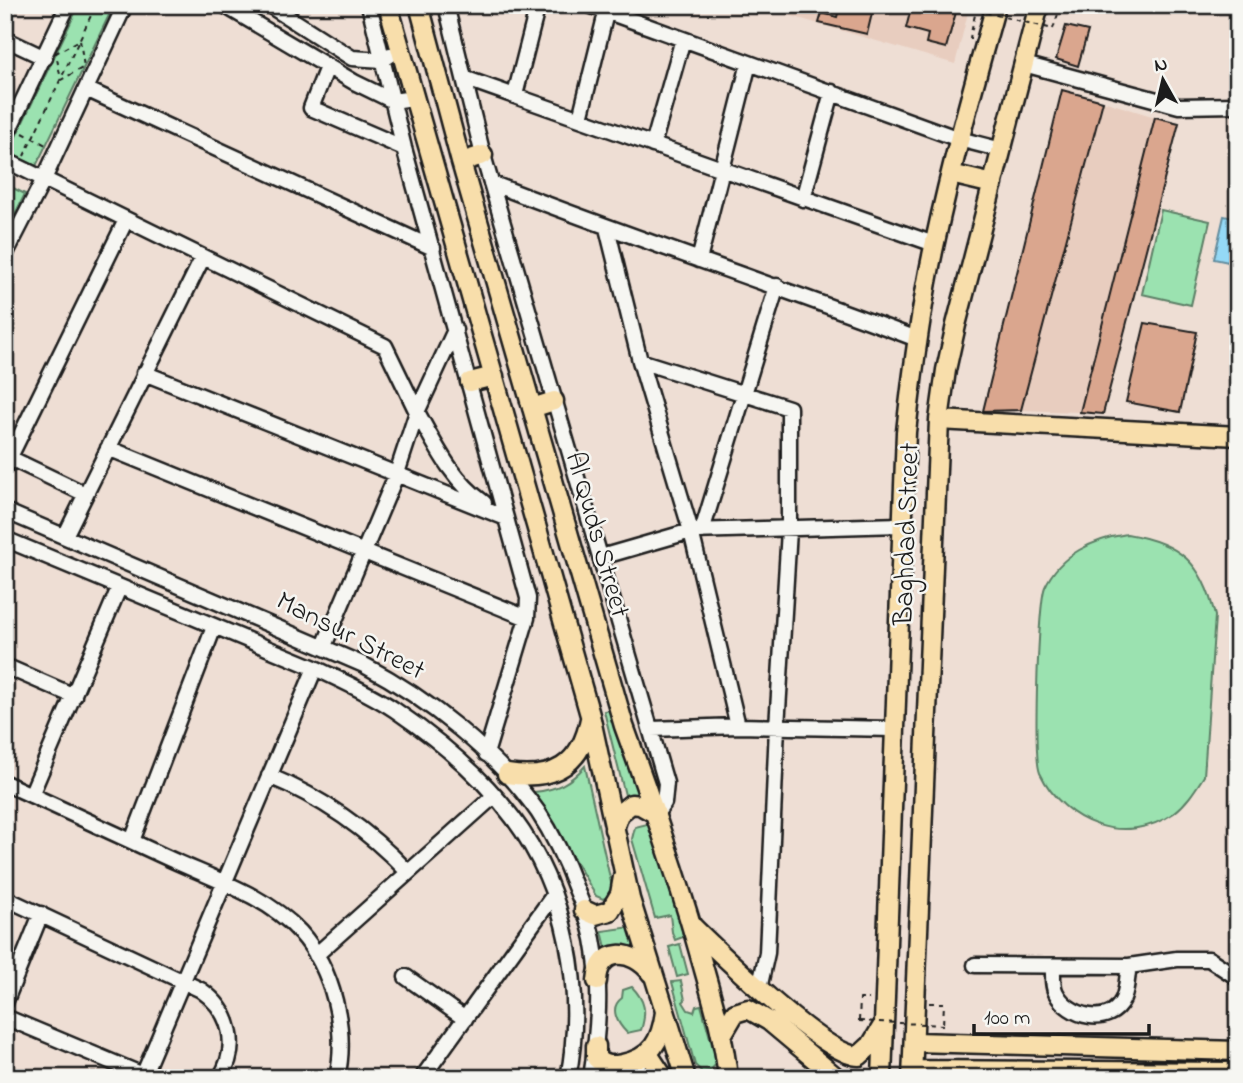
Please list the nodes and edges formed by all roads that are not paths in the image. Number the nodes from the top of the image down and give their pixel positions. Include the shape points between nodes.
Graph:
1 (68, 5) edge
2 (125, 5) edge
3 (224, 5) edge
4 (269, 5) edge
5 (369, 5) edge
6 (388, 5) edge
7 (419, 5) edge
8 (446, 5) edge
9 (538, 5) edge
10 (589, 5) edge
11 (996, 5) edge
12 (1039, 5) edge
13 (607, 8) edge
14 (5, 39) edge
15 (683, 39) junction
16 (401, 49) junction
17 (45, 58) junction
18 (383, 60) junction
19 (749, 63) junction
20 (1024, 64) junction
21 (327, 67) junction
22 (464, 78) junction
23 (86, 89) junction
24 (832, 92) junction
25 (515, 95) junction
26 (413, 98) junction
27 (393, 101) junction
28 (1238, 105) edge
29 (580, 118) junction
30 (12, 135) edge
31 (959, 139) junction
32 (653, 145) junction
33 (404, 148) junction
34 (1002, 150) junction
35 (483, 155) junction
36 (5, 160) edge
37 (461, 162) junction
38 (721, 169) junction
39 (951, 174) junction
40 (44, 179) junction
41 (491, 183) junction
42 (993, 184) junction
43 (803, 199) junction
44 (127, 220) junction
45 (607, 228) junction
46 (934, 244) junction
47 (433, 248) junction
48 (5, 255) edge
49 (203, 257) junction
50 (699, 260) junction
51 (777, 286) junction
52 (455, 330) junction
53 (917, 339) junction
54 (640, 361) junction
55 (145, 373) junction
56 (495, 376) junction
57 (470, 382) junction
58 (744, 394) junction
59 (554, 401) junction
60 (532, 408) junction
61 (417, 412) junction
62 (939, 420) junction
63 (1238, 436) edge
64 (108, 448) junction
65 (8, 463) edge
66 (397, 473) junction
67 (85, 494) junction
68 (5, 511) edge
69 (506, 518) junction
70 (901, 525) junction
71 (789, 530) junction
72 (697, 531) junction
73 (65, 536) junction
74 (5, 539) edge
75 (363, 552) junction
76 (601, 557) junction
77 (162, 578) junction
78 (119, 587) junction
79 (153, 601) junction
80 (527, 618) junction
81 (214, 627) junction
82 (324, 646) junction
83 (5, 666) edge
84 (314, 668) junction
85 (74, 696) junction
86 (590, 715) junction
87 (738, 726) junction
88 (777, 727) junction
89 (652, 729) junction
90 (893, 729) junction
91 (486, 754) junction
92 (507, 774) junction
93 (269, 776) junction
94 (5, 783) edge
95 (31, 795) junction
96 (495, 796) junction
97 (656, 814) junction
98 (614, 830) junction
99 (132, 841) junction
100 (408, 872) junction
101 (623, 873) junction
102 (224, 883) junction
103 (553, 896) junction
104 (5, 898) edge
105 (584, 910) junction
106 (41, 914) junction
107 (691, 925) junction
108 (316, 955) junction
109 (975, 965) dead end
110 (1053, 966) junction
111 (1129, 966) junction
112 (406, 977) dead end
113 (656, 978) junction
114 (1238, 978) edge
115 (597, 981) junction
116 (182, 982) junction
117 (759, 989) junction
118 (5, 1003) edge
119 (666, 1009) junction
120 (5, 1017) edge
121 (465, 1019) junction
122 (884, 1024) junction
123 (722, 1035) junction
124 (914, 1042) junction
125 (596, 1046) junction
126 (1238, 1051) edge
127 (641, 1064) edge
128 (1238, 1072) edge
129 (913, 1074) edge
130 (1116, 1074) edge
131 (1196, 1075) edge
132 (142, 1077) edge
133 (220, 1078) edge
134 (337, 1078) edge
135 (422, 1078) edge
136 (568, 1078) edge
137 (591, 1078) edge
138 (622, 1078) edge
139 (663, 1078) edge
140 (686, 1078) edge
141 (727, 1078) edge
142 (837, 1078) edge
143 (882, 1078) edge

1 - 17 street
2 - 23 street
3 - 21 street
4 - 18 street via 352,58
5 - 18 street
6 - 16 main road, Al Quds Street
7 - 37 main road, Al Quds Street
8 - 22 street
9 - 25 street
10 - 13 street
11 - 31 main road, Baghdad Street
12 - 20 main road, Baghdad Street
13 - 15 street
13 - 29 street
14 - 17 street
15 - 19 street
15 - 32 street
16 - 18 street
16 - 26 main road, Al Quds Street
17 - 30 street
18 - 27 street
19 - 24 street
19 - 38 street
20 - 28 street via 1179,106
20 - 34 main road, Baghdad Street
21 - 27 street
21 - 33 street via 311,108
22 - 25 street
22 - 35 street
23 - 40 street
23 - 47 street
24 - 31 street
24 - 43 street
25 - 29 street
26 - 27 street
26 - 56 main road, Al Quds Street
27 - 33 street
29 - 32 street
31 - 34 street
31 - 39 main road, Baghdad Street
32 - 38 street
33 - 47 street
34 - 42 main road, Baghdad Street
35 - 37 main road
35 - 41 street
36 - 40 street
37 - 60 main road, Al Quds Street
38 - 43 street
38 - 50 street
39 - 42 main road
39 - 46 main road, Baghdad Street
40 - 44 street
40 - 48 street
41 - 45 street
41 - 59 street
42 - 62 main road, Baghdad Street via 954,336
43 - 46 street
44 - 49 street
44 - 65 street
45 - 50 street
45 - 54 street
46 - 53 main road, Baghdad Street
47 - 52 street
49 - 55 street
49 - 61 street via 385,346
50 - 51 street
51 - 53 street
51 - 58 street
52 - 57 street
52 - 61 street
53 - 70 main road, Baghdad Street
54 - 58 street
54 - 72 street
55 - 64 street
55 - 66 street
56 - 57 main road
56 - 86 main road, Al Quds Street
57 - 69 street
58 - 71 street via 789,408
58 - 72 street
59 - 60 main road
59 - 76 street
60 - 97 main road, Al Quds Street via 624,726
61 - 66 street
61 - 69 street via 456,478
62 - 63 main road
62 - 124 main road, Baghdad Street
64 - 67 street
64 - 75 street
65 - 67 street
66 - 69 street
66 - 75 street
67 - 73 street
68 - 73 street, Mansur Street
69 - 80 street via 528,598
70 - 71 street
70 - 90 main road, Baghdad Street
71 - 72 street
71 - 88 street
72 - 76 street
72 - 87 street
73 - 77 street, Mansur Street
74 - 78 street, Mansur Street
75 - 80 street
75 - 82 street
76 - 89 street
77 - 79 street
77 - 82 street, Mansur Street
78 - 79 street, Mansur Street
78 - 85 street
79 - 81 street, Mansur Street
80 - 91 street
81 - 84 street, Mansur Street
81 - 99 street
82 - 91 street, Mansur Street via 415,694
83 - 85 street
84 - 93 street
84 - 96 street, Mansur Street via 393,709 452,753
85 - 95 street
86 - 92 main road via 583,743 560,769 539,776
86 - 98 main road, Al Quds Street
87 - 88 street
87 - 89 street
88 - 90 street
88 - 117 street via 767,953
89 - 97 street via 667,790
90 - 122 main road, Baghdad Street
91 - 92 street, Mansur Street
92 - 105 street, Mansur Street via 551,833
93 - 100 street via 344,816
93 - 102 street
94 - 95 street
95 - 99 street
96 - 100 street
96 - 103 street, Mansur Street via 530,844
97 - 98 main road via 631,804 619,814
97 - 107 main road, Al Quds Street
98 - 101 main road, Al Quds Street
99 - 102 street
100 - 108 street
101 - 105 main road via 621,894 610,911 594,915
101 - 113 main road, Al Quds Street
102 - 108 street via 273,909
102 - 116 street
103 - 121 street
103 - 136 street, Mansur Street via 565,930 574,999
104 - 106 street
105 - 115 street, Mansur Street via 593,939
106 - 116 street
106 - 118 street
107 - 117 main road
107 - 123 main road, Al Quds Street
108 - 134 street via 340,1026
109 - 110 street
110 - 111 street
110 - 111 street via 1055,991 1065,1006 1080,1015 1099,1016 1117,1008 1124,998
111 - 114 street via 1209,959
112 - 121 street
113 - 115 main road via 638,958 621,954 606,960
113 - 119 main road, Al Quds Street
115 - 125 street, Mansur Street
116 - 132 street
116 - 133 street via 212,998 228,1022 231,1051
117 - 122 main road via 834,1049 851,1056 865,1052
119 - 127 main road via 660,1034
119 - 140 main road, Al Quds Street
120 - 132 street
121 - 135 street
122 - 143 main road, Baghdad Street
123 - 141 main road, Al Quds Street
123 - 142 main road via 735,1013 748,1009
124 - 126 main road
124 - 129 main road, Baghdad Street
125 - 127 main road via 596,1058 606,1065
125 - 137 street, Mansur Street
127 - 138 street
127 - 139 main road
128 - 131 main road
129 - 130 main road
130 - 131 main road

